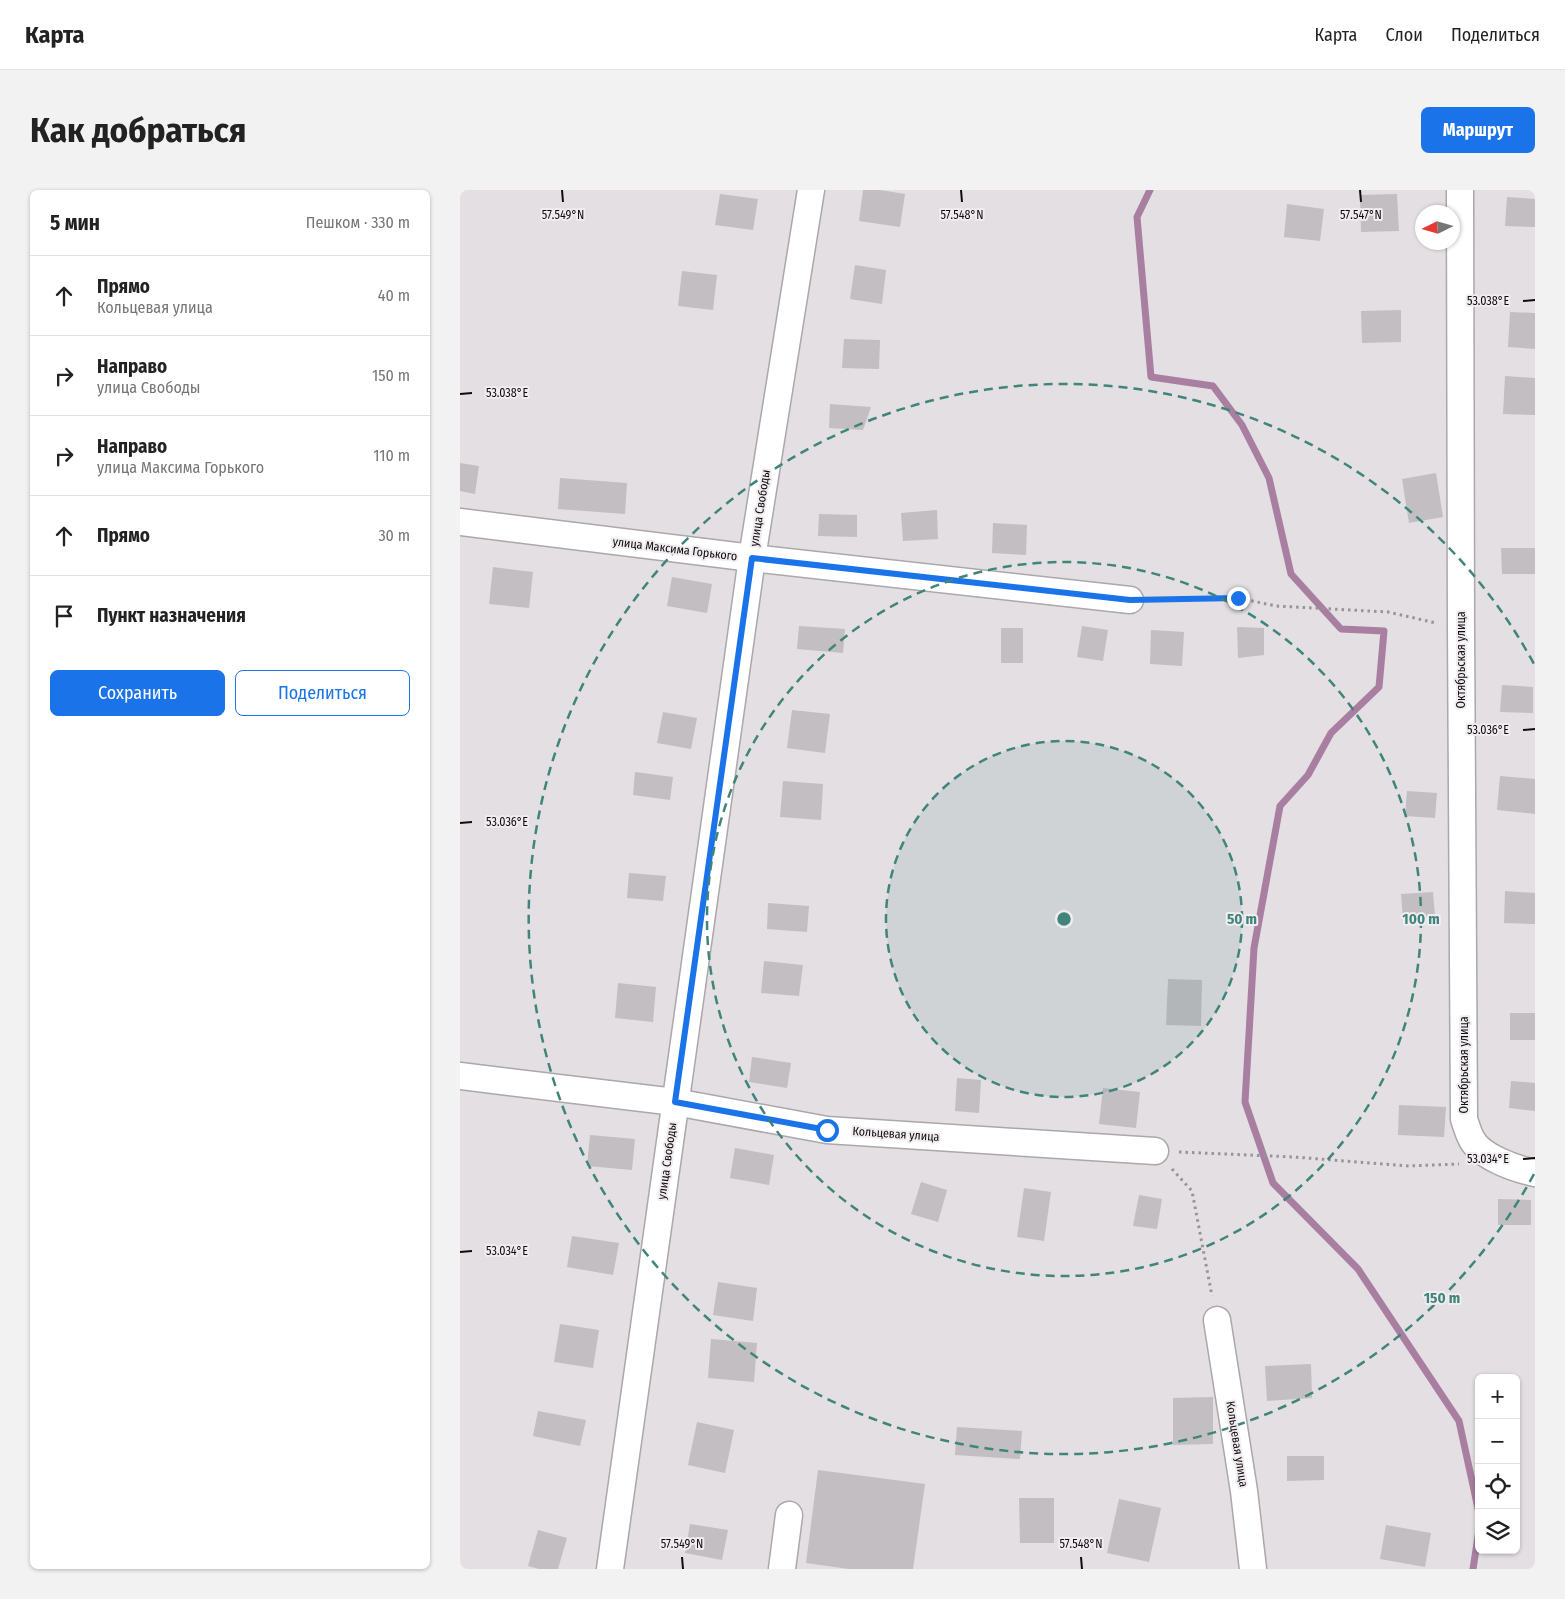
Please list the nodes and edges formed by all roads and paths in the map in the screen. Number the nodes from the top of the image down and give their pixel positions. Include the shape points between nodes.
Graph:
1 (811, 190) edge
2 (1460, 190) edge
3 (460, 522) edge
4 (752, 558) junction
5 (1130, 600) joint
6 (1460, 629) junction
7 (460, 1076) edge
8 (675, 1102) junction
9 (1155, 1151) junction
10 (1484, 1153) junction
11 (1535, 1173) edge
12 (1217, 1320) joint
13 (789, 1515) dead end
14 (610, 1569) edge
15 (782, 1569) edge
16 (1253, 1569) edge

1 - 4 street, улица Свободы
2 - 6 street, Октябрьская улица
3 - 4 street, улица Максима Горького
4 - 5 street, улица Максима Горького
4 - 8 street, улица Свободы
5 - 6 path via 1238,598 1276,606 1388,612
6 - 10 street, Октябрьская улица via 1464,1119 1471,1140
7 - 8 street, Кольцевая улица
8 - 9 street, Кольцевая улица via 827,1130
8 - 14 street, улица Свободы
9 - 10 path via 1409,1166 1468,1164
9 - 12 path via 1192,1192
10 - 11 street
12 - 16 street, Кольцевая улица
13 - 15 street

